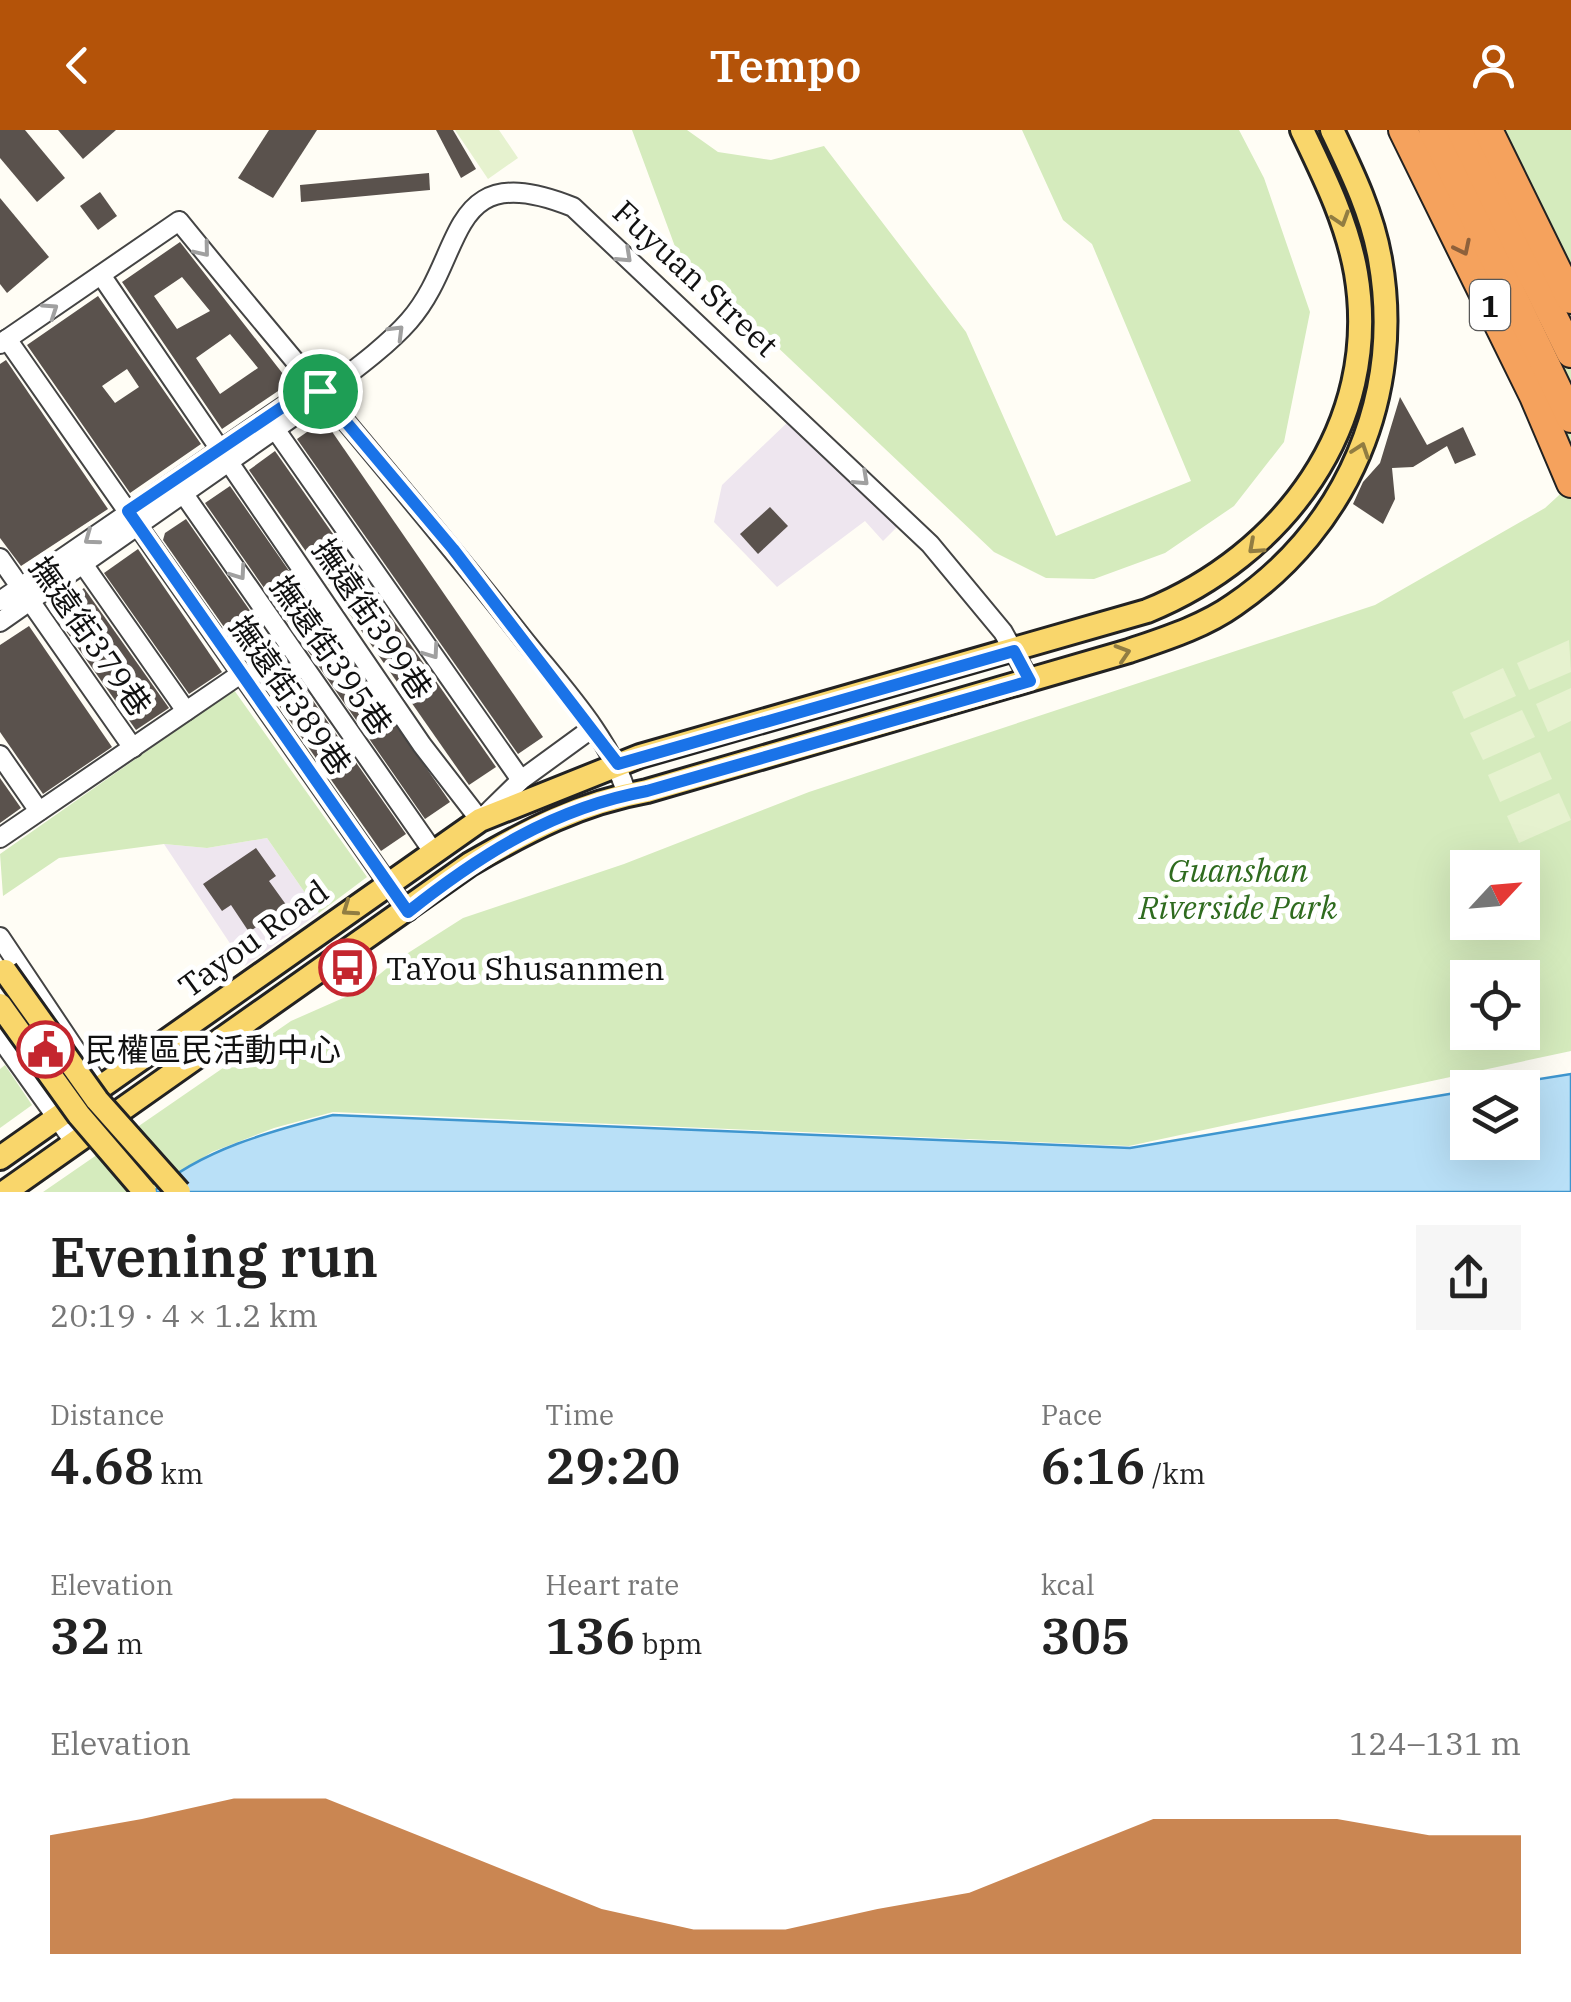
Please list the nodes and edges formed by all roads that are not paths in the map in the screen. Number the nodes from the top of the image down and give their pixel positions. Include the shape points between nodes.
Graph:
1 (1302, 130) edge
2 (1332, 130) edge
3 (1403, 130) edge
4 (1433, 130) edge
5 (1460, 130) edge
6 (1488, 130) edge
7 (102, 275) junction
8 (1571, 300) edge
9 (4, 341) edge
10 (1571, 353) edge
11 (320, 391) junction
12 (1571, 418) edge
13 (275, 429) junction
14 (226, 454) junction
15 (1571, 482) edge
16 (183, 493) junction
17 (132, 518) junction
18 (0, 558) edge
19 (83, 564) junction
20 (25, 594) junction
21 (0, 601) edge
22 (0, 622) edge
23 (1014, 651) junction
24 (239, 675) junction
25 (1030, 681) junction
26 (186, 711) junction
27 (591, 729) junction
28 (132, 748) junction
29 (0, 754) edge
30 (618, 764) junction
31 (521, 780) junction
32 (627, 794) junction
33 (39, 811) junction
34 (480, 820) junction
35 (0, 838) edge
36 (432, 850) junction
37 (386, 882) junction
38 (408, 912) junction
39 (0, 937) edge
40 (0, 963) edge
41 (0, 1005) edge
42 (0, 1038) edge
43 (102, 1089) junction
44 (118, 1113) junction
45 (58, 1117) junction
46 (76, 1143) junction
47 (0, 1158) edge
48 (5, 1192) edge
49 (145, 1192) edge
50 (179, 1192) edge

1 -> 23 main road via 1340,213 1356,275 1356,348 1334,442 1276,528 1216,578 1146,611
25 -> 2 main road via 1177,635 1232,607 1307,540 1356,467 1383,374 1385,295 1374,231
3 -> 15 highway, 1
4 - 12 highway, 1
5 - 10 highway, 1
6 - 8 highway, 1
9 -> 7 street
7 -> 11 street via 179,221
7 - 14 street, 撫遠街399巷
9 - 17 street, 撫遠街389巷
11 - 13 street, Fuyuan Street
11 - 14 street, Fuyuan Street via 287,404
11 -> 23 street, Fuyuan Street via 410,320 466,214 498,196 537,192 574,207 930,544
11 - 27 street
13 - 14 street, Fuyuan Street
13 -> 31 street
14 - 16 street, Fuyuan Street
14 - 17 street, Fuyuan Street
14 - 34 street, 撫遠街399巷
16 - 17 street, Fuyuan Street
16 -> 36 street, 撫遠街395巷
17 - 19 street, Fuyuan Street
17 -> 20 street, Fuyuan Street
17 - 24 street, 撫遠街389巷
18 - 20 street, 撫遠街379巷
19 - 20 street, Fuyuan Street
19 - 26 street
20 - 21 street, Fuyuan Street
20 - 22 street, Fuyuan Street
20 - 28 street, 撫遠街379巷
23 - 25 street, Fuyuan Street
23 - 30 main road, Tayou Road
24 - 26 street
24 - 37 street, 撫遠街389巷
25 - 32 main road, Tayou Road
26 - 28 street
27 - 30 street
27 - 31 street
28 - 33 street
29 - 33 street
30 - 32 street
30 - 34 main road, Tayou Road
31 - 34 street
32 - 38 main road, Tayou Road via 544,820 470,864
33 - 35 street
34 - 36 main road, Tayou Road
36 - 37 main road, Tayou Road
37 - 38 street, 撫遠街389巷
37 -> 43 main road, Tayou Road
38 - 44 main road, Tayou Road
39 - 43 street
40 - 50 main road, bridge via 97,1100
41 - 49 main road, bridge
42 - 45 street
43 - 44 street
43 - 45 main road, Tayou Road
44 - 46 main road, Tayou Road
45 - 46 street
45 - 47 main road, Tayou Road
46 - 48 main road, Tayou Road

